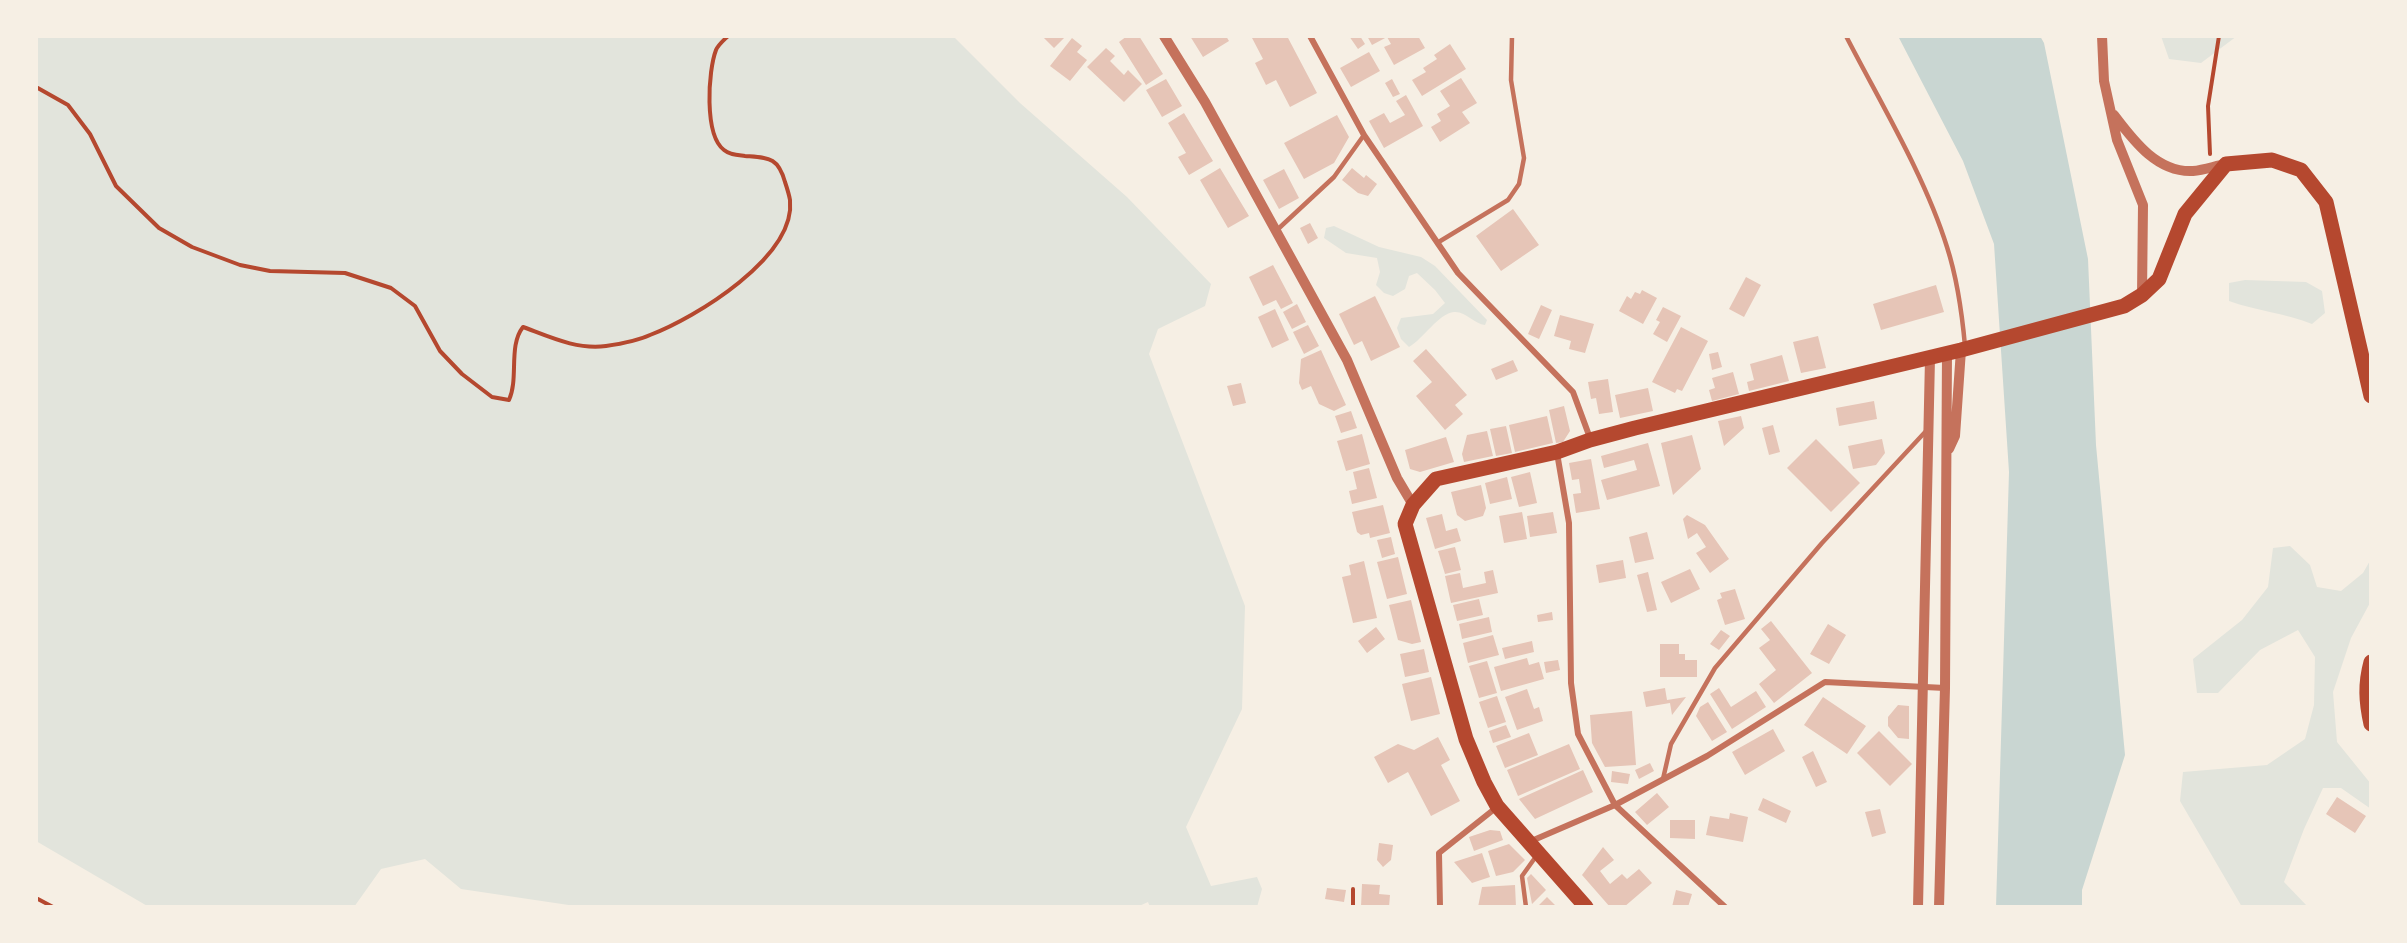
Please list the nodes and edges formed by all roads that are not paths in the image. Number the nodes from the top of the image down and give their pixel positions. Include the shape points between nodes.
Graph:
1 (1164, 36) edge
2 (1310, 36) edge
3 (1512, 36) edge
4 (1846, 36) edge
5 (2102, 36) edge
6 (2111, 112) junction
7 (1364, 135) junction
8 (2226, 164) junction
9 (1277, 231) junction
10 (1437, 243) junction
11 (2142, 295) junction
12 (1958, 351) junction
13 (1930, 358) junction
14 (2371, 396) edge
15 (1929, 428) junction
16 (1590, 440) junction
17 (1557, 452) junction
18 (1413, 505) junction
19 (2371, 662) edge
20 (1923, 687) junction
21 (1945, 688) junction
22 (2371, 724) edge
23 (1663, 779) junction
24 (1615, 805) junction
25 (1497, 806) junction
26 (1528, 842) junction
27 (1539, 854) junction
28 (1440, 907) edge
29 (1526, 907) edge
30 (1586, 907) edge
31 (1725, 907) edge
32 (1918, 907) edge
33 (1939, 907) edge

1 - 9 street
2 - 7 street
3 - 10 lane via 1511,80 1524,158 1519,184 1508,200
4 - 12 lane via 1930,201 1947,248 1963,325
5 - 6 street via 2104,81
6 - 8 street via 2136,145 2163,165 2190,171
6 - 11 street via 2117,140 2143,205
7 - 9 lane via 1334,177
7 - 10 street
8 - 11 main road via 2185,214 2158,279
8 - 14 main road via 2272,160 2301,170 2326,202
9 - 18 street via 1347,360 1397,478
10 - 16 street via 1458,273 1573,392
11 - 12 main road via 2124,306
12 - 13 main road
12 - 21 street via 1955,436 1947,452
13 - 15 street
13 - 16 main road
15 - 20 street
15 - 23 lane via 1822,543 1715,668 1671,744
16 - 17 main road
17 - 18 main road via 1436,479
17 - 24 street via 1569,523 1571,683 1578,734
18 - 25 main road via 1405,524 1466,739
19 - 22 main road via 2366,703
20 - 21 street
20 - 23 street via 1825,682
20 - 32 street
21 - 33 street
23 - 24 street
24 - 26 street
24 - 31 street
25 - 26 main road
25 - 28 street via 1439,853
26 - 27 main road
27 - 29 lane via 1522,876
27 - 30 main road

